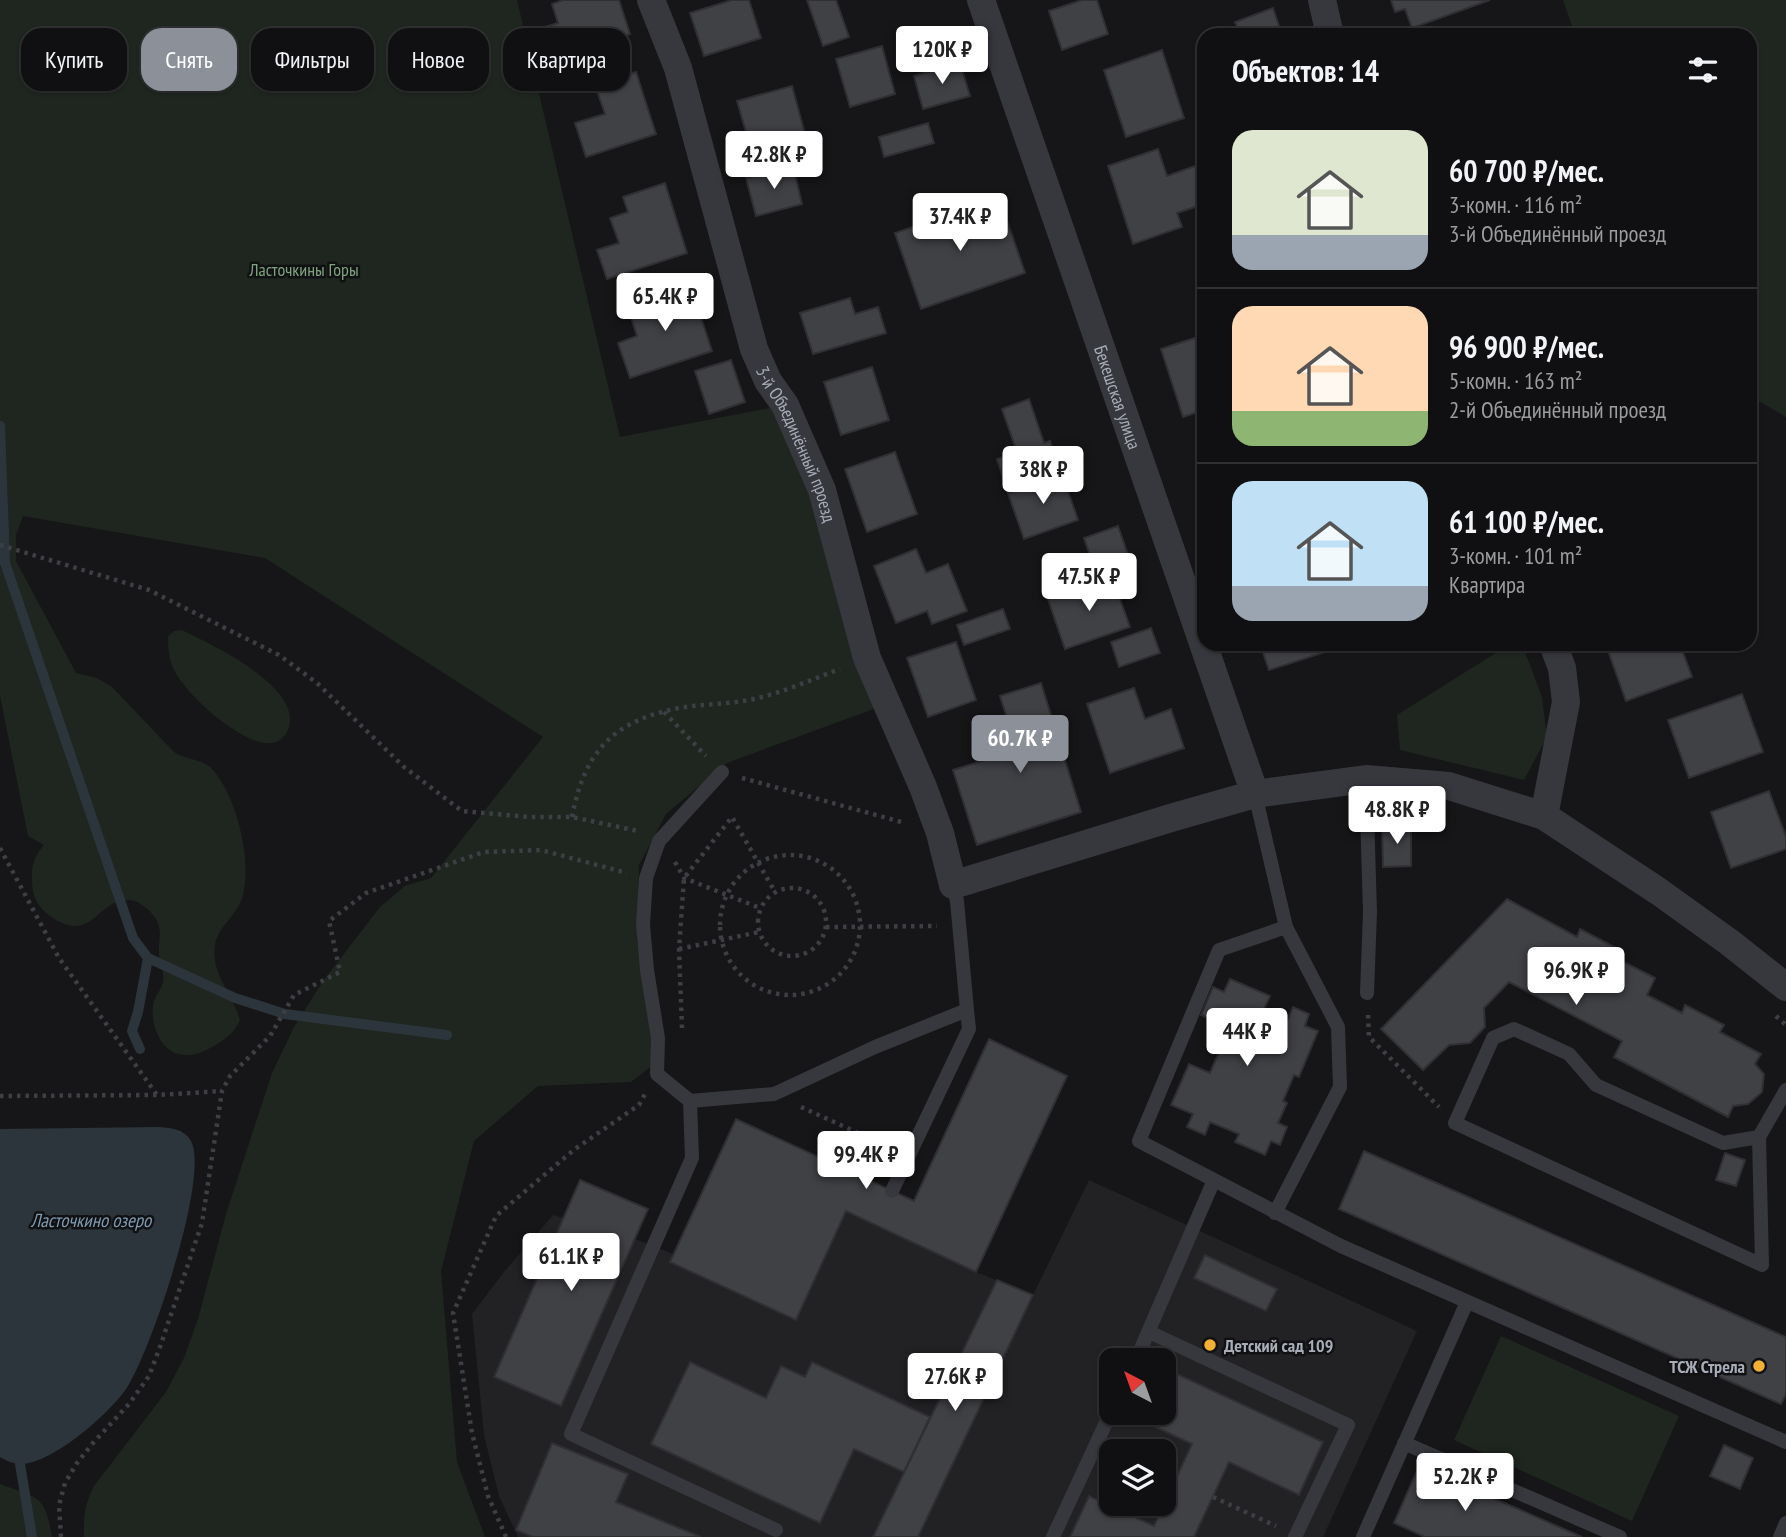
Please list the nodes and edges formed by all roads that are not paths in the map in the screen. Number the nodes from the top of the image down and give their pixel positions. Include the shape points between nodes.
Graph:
1 (651, 0) edge
2 (981, 0) edge
3 (1322, 0) edge
4 (1328, 28) edge
5 (1197, 626) edge
6 (1206, 651) edge
7 (1556, 651) edge
8 (722, 772) road end
9 (1366, 779) junction
10 (1255, 794) junction
11 (1544, 816) junction
12 (953, 885) junction
13 (1286, 928) junction
14 (1786, 987) edge
15 (1367, 993) road end
16 (967, 1010) junction
17 (1786, 1090) edge
18 (690, 1101) junction
19 (1759, 1137) junction
20 (1214, 1180) junction
21 (892, 1191) dead end
22 (1275, 1213) junction
23 (1467, 1302) junction
24 (1149, 1332) junction
25 (1142, 1348) edge
26 (1105, 1425) edge
27 (1786, 1442) edge
28 (1404, 1443) junction
29 (1786, 1523) edge
30 (776, 1530) dead end
31 (1295, 1536) edge
32 (1053, 1537) edge
33 (1363, 1537) edge
34 (1620, 1537) edge
35 (1780, 1537) edge

1 - 12 street, 3-й Объединённый проезд via 678,68 754,349 785,405 822,490 867,658 923,787
2 - 5 street, Бекешская улица
3 - 4 street
6 - 10 street, Бекешская улица
7 - 11 street via 1566,702
8 - 18 lane via 659,841 646,878 643,924 658,1038 657,1074
9 - 10 street
9 - 11 street via 1449,786
9 - 15 lane
10 - 12 street
10 - 13 lane
11 - 14 street via 1658,891
12 - 16 lane
13 - 20 lane via 1219,950 1139,1141
13 - 22 lane via 1338,1027 1340,1087
16 - 18 lane via 774,1094
16 - 21 lane via 969,1029
17 - 19 lane
18 - 30 lane via 692,1158 570,1434
19 - 19 lane via 1723,1143 1596,1085 1569,1054 1514,1029 1493,1038 1455,1123 1762,1265
20 - 22 lane
20 - 24 lane
22 - 23 lane
23 - 27 lane
23 - 28 lane
24 - 25 lane
24 - 31 lane via 1348,1425
26 - 32 lane
28 - 33 lane
28 - 34 lane
29 - 35 lane

